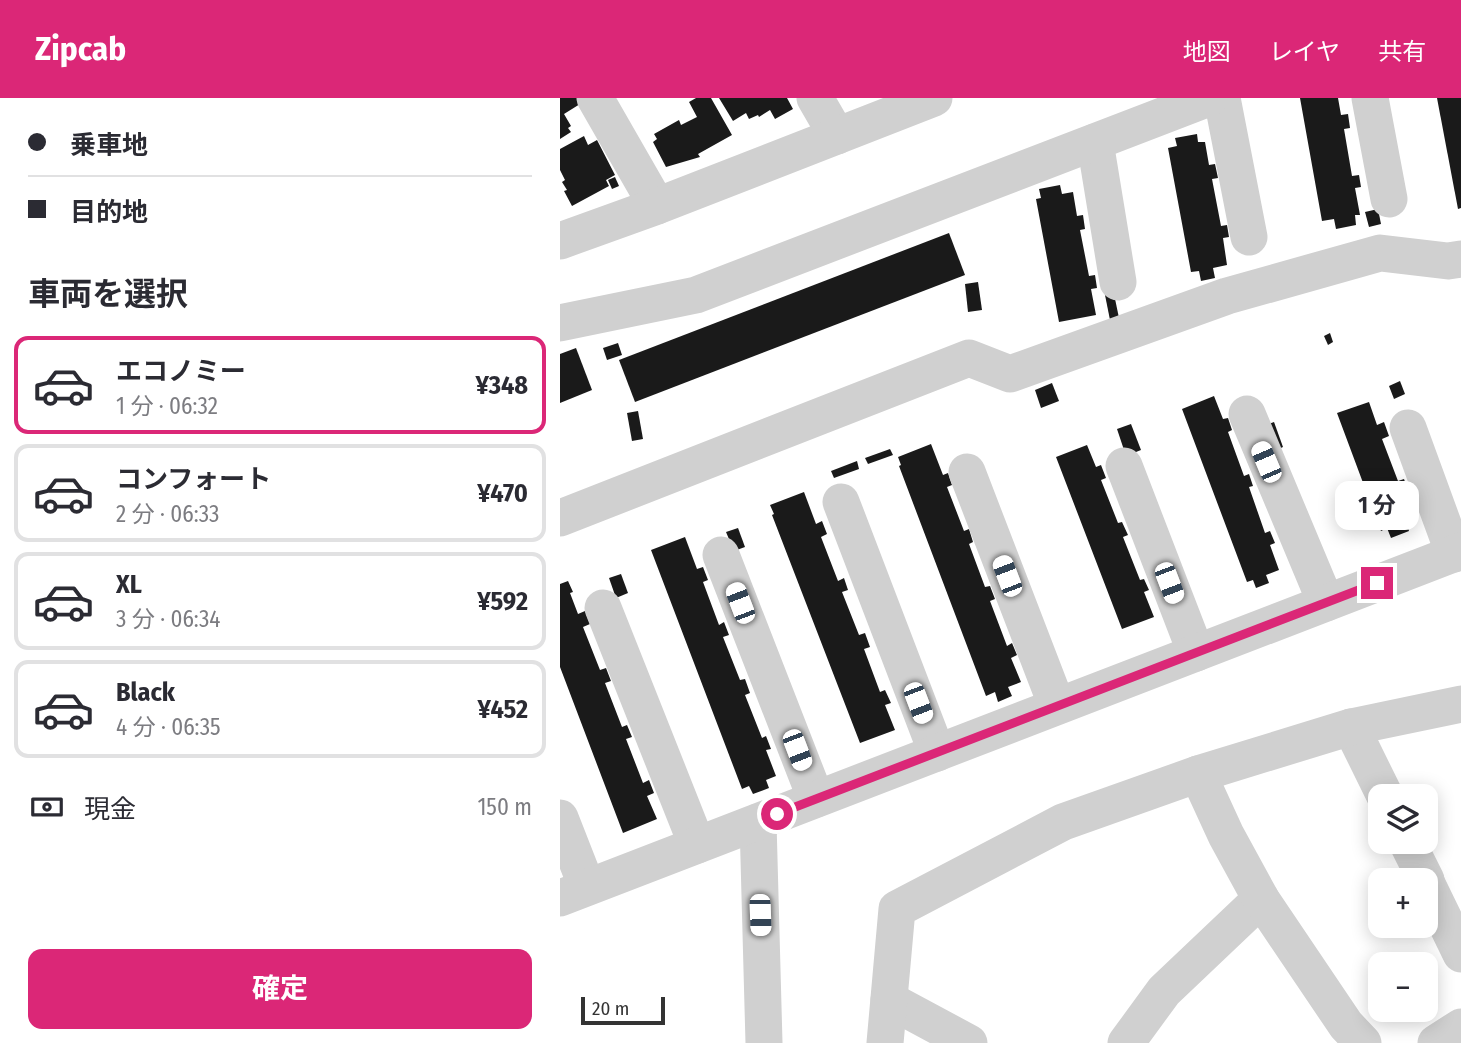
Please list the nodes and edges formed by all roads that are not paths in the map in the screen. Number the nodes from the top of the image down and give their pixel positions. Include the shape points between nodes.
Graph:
1 (595, 98) edge
2 (815, 98) edge
3 (934, 98) edge
4 (1209, 98) edge
5 (1222, 98) edge
6 (1370, 98) edge
7 (837, 136) junction
8 (1095, 142) junction
9 (1389, 199) dead end
10 (657, 206) junction
11 (1249, 237) dead end
12 (560, 241) edge
13 (1461, 259) edge
14 (1118, 282) dead end
15 (560, 323) edge
16 (1247, 415) dead end
17 (1408, 428) dead end
18 (1124, 466) dead end
19 (967, 472) dead end
20 (842, 502) dead end
21 (560, 518) edge
22 (1458, 552) edge
23 (721, 555) dead end
24 (1325, 603) junction
25 (603, 608) dead end
26 (1196, 653) junction
27 (1461, 704) edge
28 (1057, 706) junction
29 (1351, 727) junction
30 (937, 753) junction
31 (1198, 774) junction
32 (1379, 784) edge
33 (816, 799) junction
34 (560, 818) edge
35 (758, 822) junction
36 (697, 845) junction
37 (574, 892) edge
38 (1261, 900) junction
39 (1438, 906) edge
40 (1461, 954) edge
41 (889, 1000) junction
42 (1461, 1027) edge
43 (1347, 1037) edge
44 (764, 1043) edge
45 (886, 1043) edge
46 (969, 1043) edge
47 (1126, 1043) edge
48 (1437, 1043) edge

1 - 10 street
2 - 7 street
3 - 7 street
4 - 8 street
5 - 11 street
6 - 9 street
7 - 10 street
8 - 14 street
8 - 15 street via 696,295
10 - 12 street
13 - 21 street via 1380,253 1227,296 1010,374 969,358
16 - 24 street
17 - 22 street
18 - 26 street
19 - 28 street
20 - 30 street
22 - 24 street
23 - 33 street
24 - 26 street
25 - 36 street
26 - 28 street
27 - 29 street
28 - 30 street
29 - 31 street
29 - 32 street
30 - 33 street
31 - 38 street
31 - 41 street via 1063,822 897,909
33 - 35 street
34 - 37 street
35 - 36 street
35 - 44 street
36 - 37 street
38 - 43 street
38 - 47 street via 1164,991
39 - 40 street
41 - 45 street
41 - 46 street
42 - 48 street

